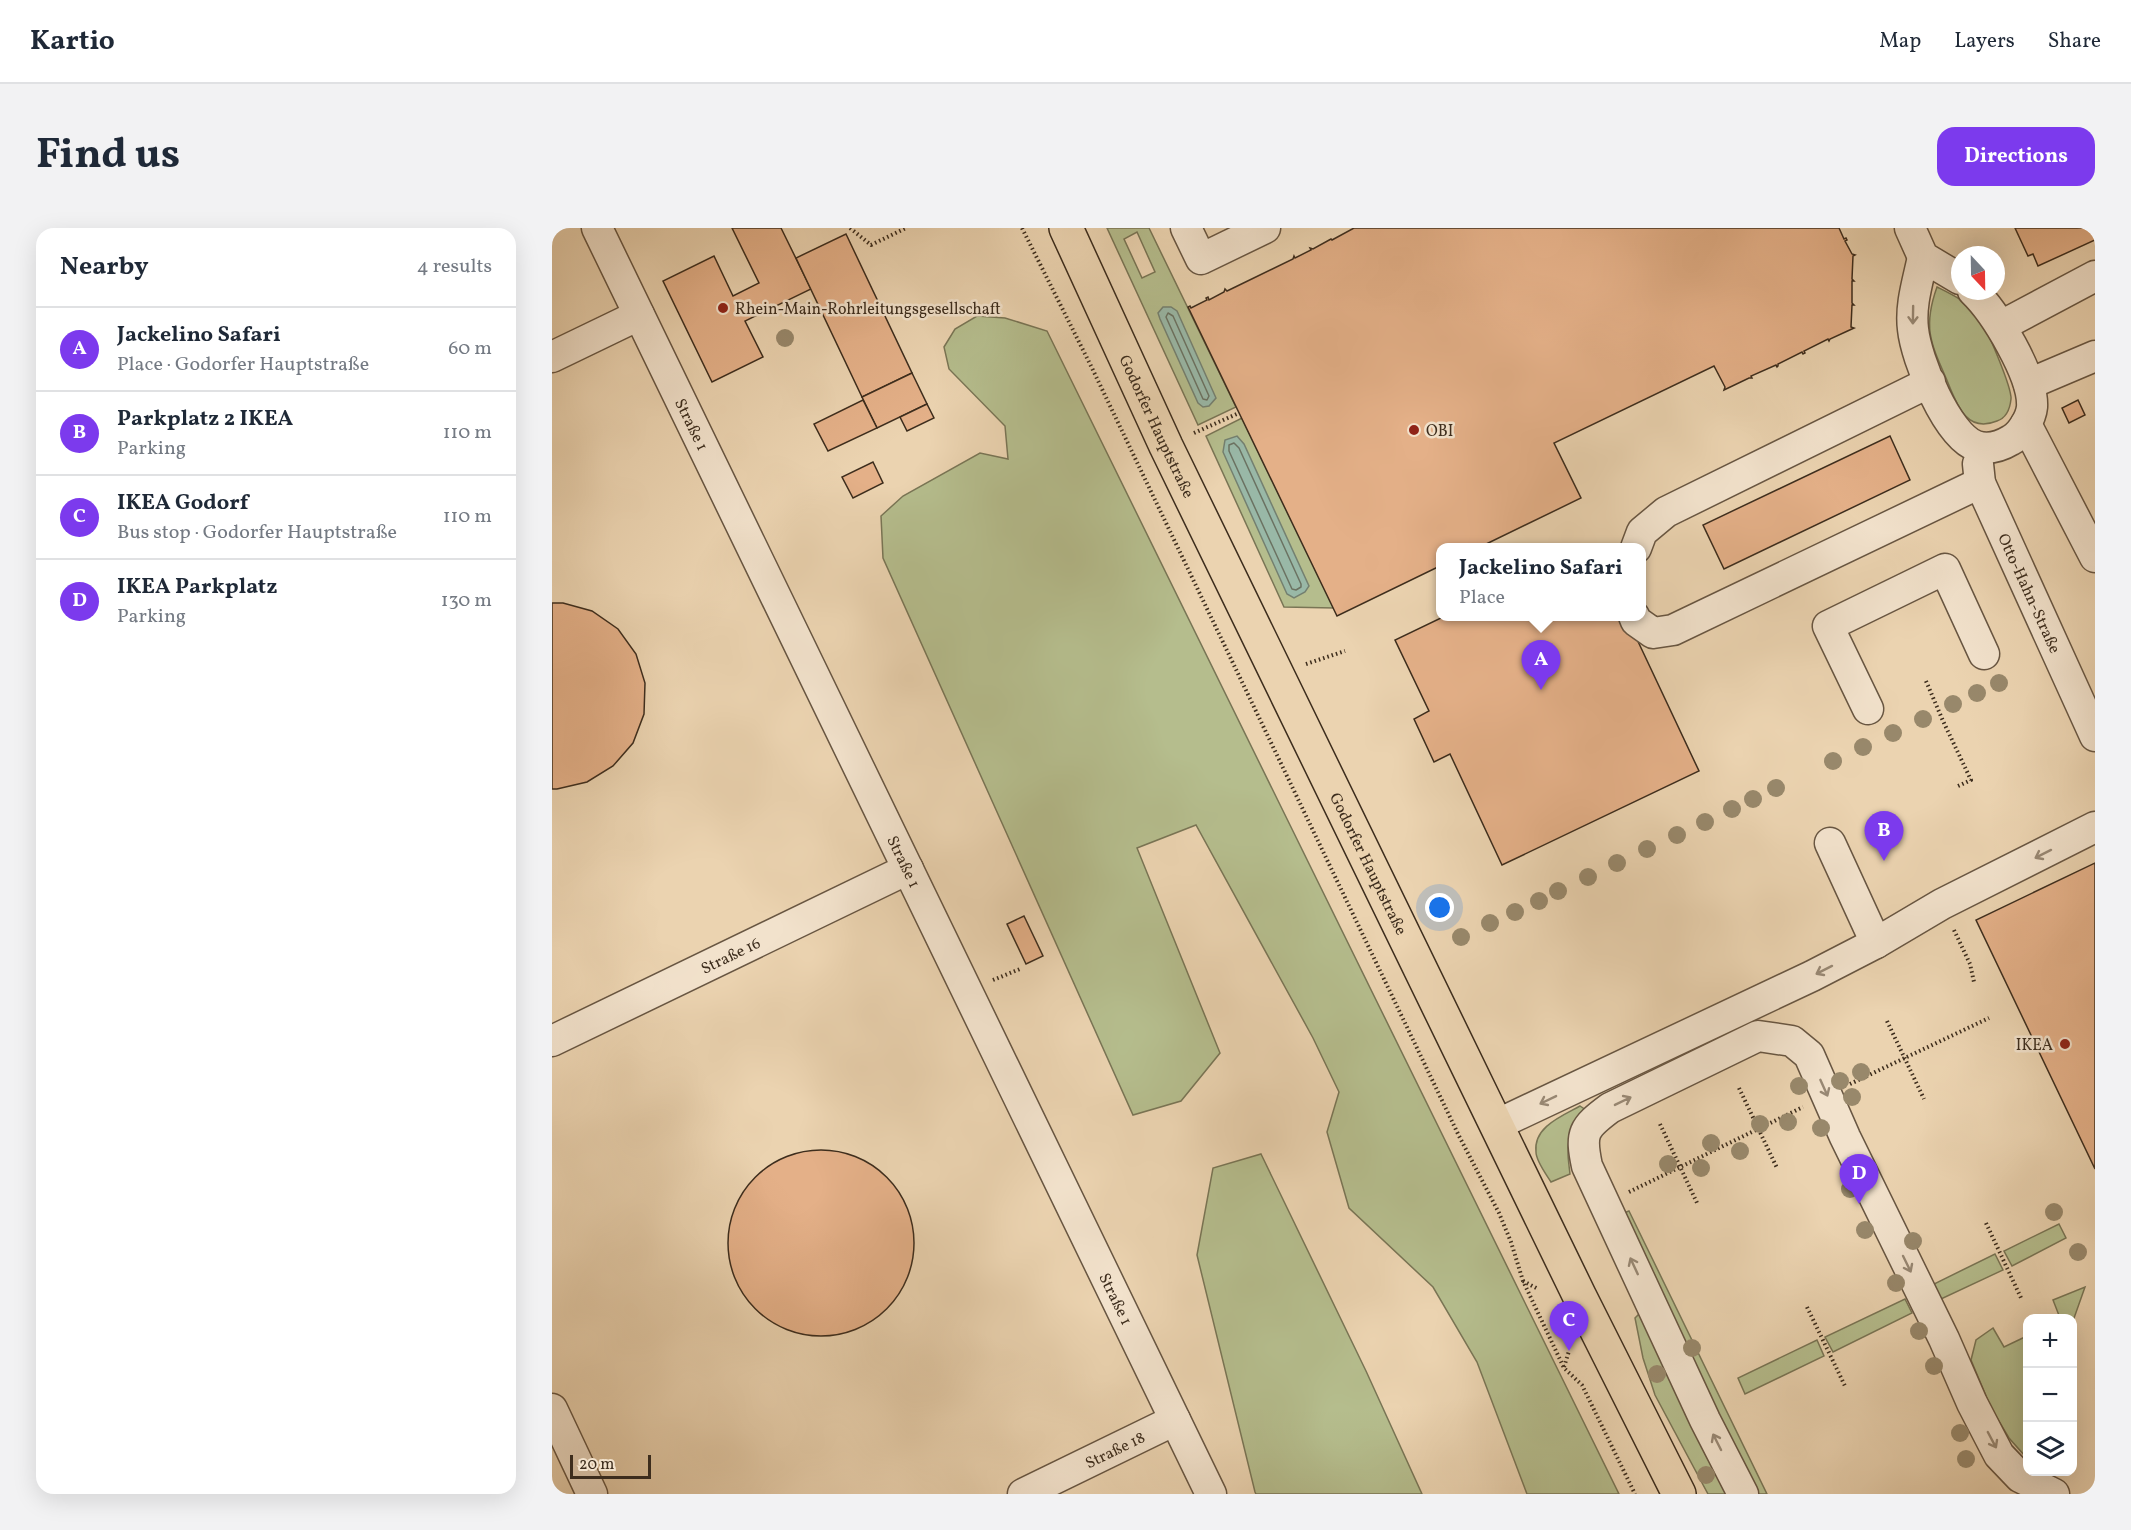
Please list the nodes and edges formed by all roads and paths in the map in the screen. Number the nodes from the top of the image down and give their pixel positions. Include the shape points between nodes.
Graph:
1 (597, 228) edge
2 (850, 228) edge
3 (906, 228) edge
4 (1022, 228) edge
5 (1066, 228) edge
6 (1186, 228) edge
7 (1265, 228) edge
8 (1910, 228) edge
9 (1923, 258) junction
10 (1951, 274) edge
11 (2095, 276) edge
12 (1983, 300) edge
13 (639, 315) junction
14 (2001, 326) junction
15 (2095, 356) edge
16 (552, 357) edge
17 (1930, 382) junction
18 (2029, 384) junction
19 (1239, 413) dead end
20 (2026, 424) junction
21 (1166, 446) junction
22 (1976, 446) junction
23 (1980, 483) junction
24 (1638, 543) edge
25 (2095, 557) edge
26 (1636, 621) edge
27 (1345, 651) dead end
28 (1984, 654) dead end
29 (1278, 677) junction
30 (1926, 681) dead end
31 (1868, 709) dead end
32 (2095, 736) edge
33 (1956, 787) dead end
34 (2095, 827) edge
35 (1830, 843) dead end
36 (908, 869) junction
37 (1876, 943) junction
38 (1887, 1021) dead end
39 (552, 1041) edge
40 (1739, 1088) dead end
41 (1924, 1099) dead end
42 (1660, 1124) dead end
43 (1496, 1125) junction
44 (1680, 1167) junction
45 (1777, 1168) dead end
46 (1605, 1203) junction
47 (1698, 1205) dead end
48 (1986, 1223) dead end
49 (1523, 1281) junction
50 (1538, 1288) dead end
51 (2022, 1300) dead end
52 (1807, 1307) dead end
53 (1569, 1351) dead end
54 (1564, 1368) junction
55 (1845, 1386) dead end
56 (552, 1409) edge
57 (1175, 1420) junction
58 (563, 1462) edge
59 (592, 1494) edge
60 (1023, 1494) edge
61 (1211, 1494) edge
62 (1635, 1494) edge
63 (1679, 1494) edge
64 (1743, 1494) edge
65 (2054, 1494) edge

1 - 13 street, Straße 1
2 - 3 path via 871,245
4 - 49 path via 1499,1213
5 - 21 main road, Godorfer Hauptstraße
6 - 7 street via 1201,259
8 - 9 street
9 - 10 street
9 -> 17 street via 1913,302 1913,330
11 - 14 street
12 - 14 street
13 - 16 street
13 - 36 street, Straße 1
14 - 18 street
15 - 18 street
17 - 22 street via 1946,416 1959,434
17 - 24 street via 1666,512 1642,532
18 - 20 street via 2032,408
19 - 21 path
20 - 22 street via 2014,439 1996,448
20 - 25 street
21 - 29 main road, Godorfer Hauptstraße
22 - 23 street, Otto-Hahn-Straße
23 - 26 street via 1672,630 1653,633
23 - 32 street, Otto-Hahn-Straße
27 - 29 path
28 - 31 street via 1945,569 1828,627
29 - 43 main road, Godorfer Hauptstraße
30 - 33 path via 1971,780
34 -> 37 street via 1942,904
35 - 37 street
36 - 39 street, Straße 16
36 - 57 street, Straße 1
37 -> 43 street
38 - 41 path
40 - 45 path
42 - 44 path
43 - 63 main road, Godorfer Hauptstraße
44 - 46 path
44 - 47 path
64 -> 46 street
46 -> 65 street via 1587,1166 1582,1143 1591,1122 1610,1108 1758,1036 1792,1041 1809,1055 2000,1455 2020,1477
48 - 51 path
49 - 50 path
49 - 54 path
52 - 55 path
53 - 54 path
54 - 62 path via 1582,1385
56 - 58 street
57 - 60 street, Straße 18
57 - 61 street, Straße 1
58 - 59 street

